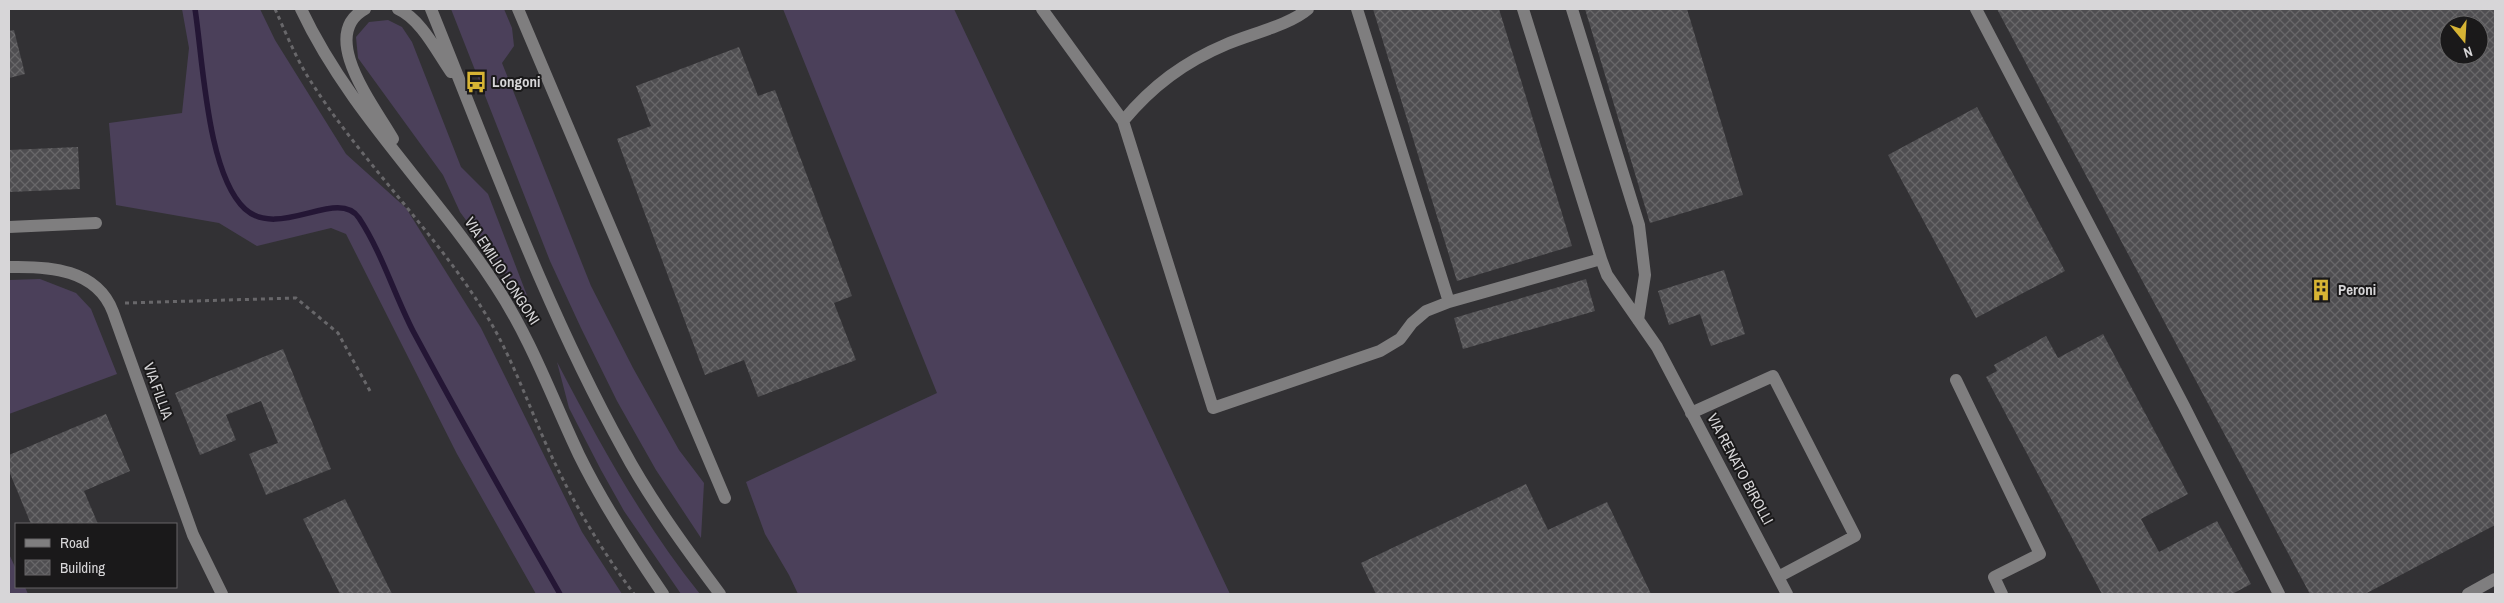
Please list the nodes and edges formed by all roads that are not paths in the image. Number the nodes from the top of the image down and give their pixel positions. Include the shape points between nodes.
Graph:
1 (301, 9) edge
2 (365, 9) edge
3 (398, 9) edge
4 (430, 9) edge
5 (518, 9) edge
6 (1042, 9) edge
7 (1308, 9) edge
8 (1357, 9) edge
9 (1523, 9) edge
10 (1572, 9) edge
11 (1976, 9) edge
12 (464, 90) junction
13 (1122, 121) junction
14 (415, 177) junction
15 (96, 223) dead end
16 (9, 227) edge
17 (1601, 259) junction
18 (9, 267) edge
19 (1449, 302) junction
20 (1638, 320) junction
21 (1956, 380) dead end
22 (1692, 413) junction
23 (725, 498) dead end
24 (1778, 576) junction
25 (2495, 579) edge
26 (222, 594) edge
27 (663, 594) edge
28 (720, 594) edge
29 (1787, 594) edge
30 (2002, 594) edge
31 (2279, 594) edge
32 (2468, 594) edge

1 - 14 street, VIA EMILIO LONGONI via 333,70
2 - 14 street via 353,17 348,27 346,50
3 - 12 street via 408,14 420,28
4 - 12 street, VIA EMILIO LONGONI
5 - 23 street
6 - 13 street
7 - 13 street via 1226,44 1180,68 1144,95
8 - 19 street
9 - 17 street, VIA RENATO BIROLLI
10 - 20 street via 1639,226 1645,275
11 - 31 street via 2180,397
12 - 28 street, VIA EMILIO LONGONI via 538,276 584,374 624,451
13 - 19 street via 1213,408 1380,351 1400,339 1426,311
14 - 27 street, VIA EMILIO LONGONI via 456,229 512,312 584,465
15 - 16 street
17 - 19 street
17 - 20 street, VIA RENATO BIROLLI via 1607,275
18 - 26 street, VIA FILLIA via 46,267 70,273 98,288 110,304 193,535
20 - 22 street, VIA RENATO BIROLLI
21 - 30 street via 2040,554 1994,578
22 - 24 street, VIA RENATO BIROLLI
22 - 24 street via 1773,376 1855,536
24 - 29 street, VIA RENATO BIROLLI
25 - 32 street

